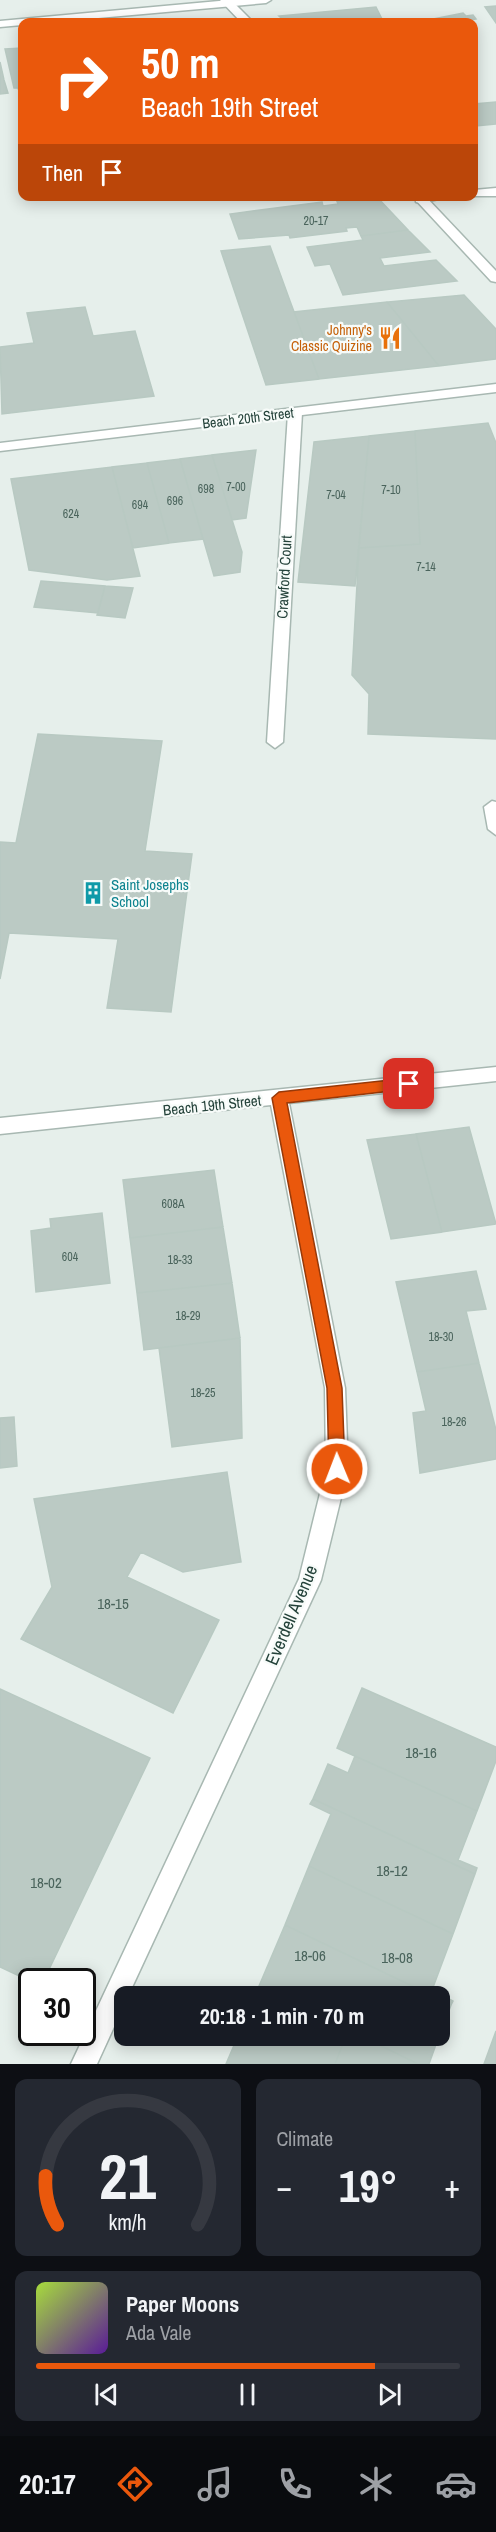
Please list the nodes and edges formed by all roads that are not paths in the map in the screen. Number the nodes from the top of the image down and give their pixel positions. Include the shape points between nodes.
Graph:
1 (266, 0) edge
2 (227, 2) edge
3 (62, 18) edge
4 (243, 18) edge
5 (18, 22) edge
6 (0, 24) edge
7 (496, 192) edge
8 (478, 194) edge
9 (422, 201) edge
10 (496, 279) edge
11 (496, 388) edge
12 (295, 412) junction
13 (0, 447) edge
14 (275, 742) dead end
15 (492, 807) dead end
16 (496, 829) edge
17 (496, 1074) edge
18 (279, 1098) junction
19 (0, 1126) edge
20 (84, 2064) edge

1 - 2 street
2 - 3 street
2 - 4 street
5 - 6 street
7 - 8 street
9 - 10 street
11 - 12 street, Beach 20th Street
12 - 13 street, Beach 20th Street
12 - 14 street, Crawford Court
15 - 16 street
17 - 18 street, Beach 19th Street
18 - 19 street, Beach 19th Street
18 - 20 street, Everdell Avenue via 335,1388 337,1469 310,1580

